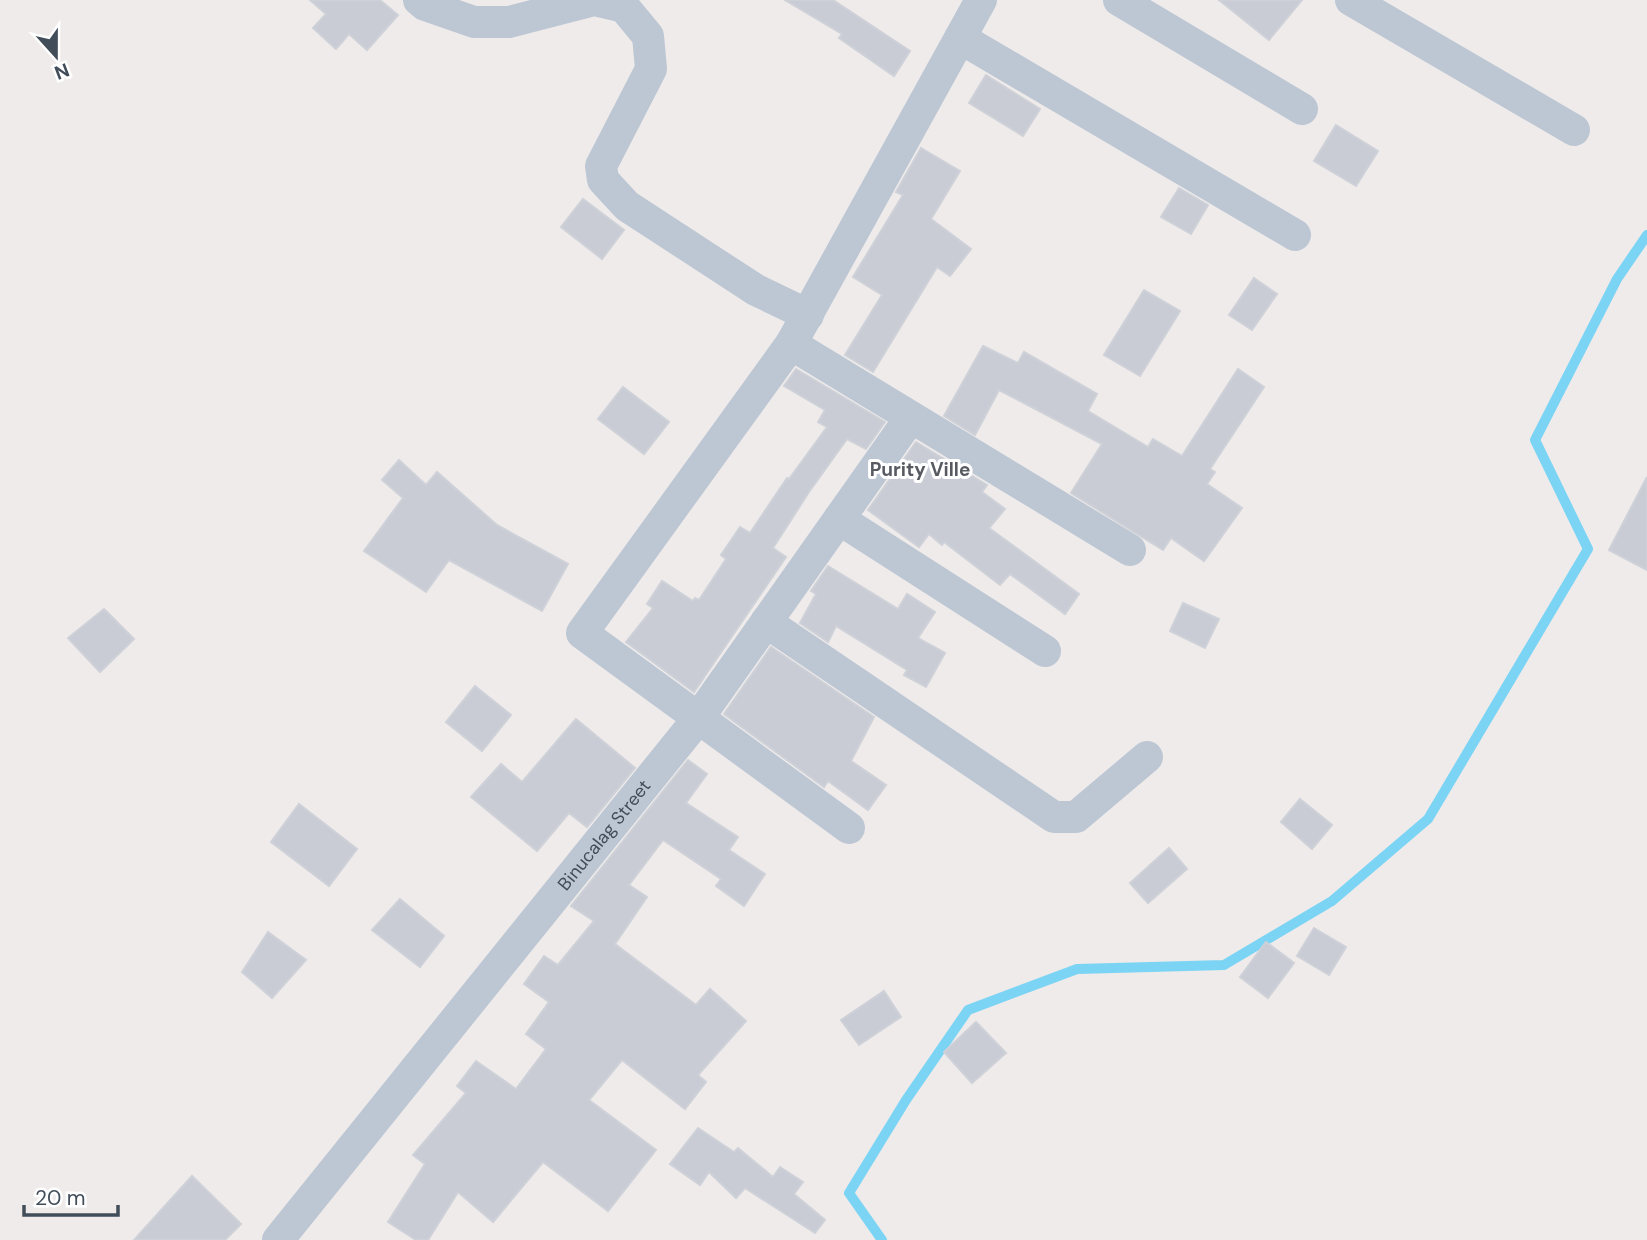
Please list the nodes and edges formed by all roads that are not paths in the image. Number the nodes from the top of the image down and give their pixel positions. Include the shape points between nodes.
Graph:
1 (419, 0) edge
2 (981, 0) edge
3 (1119, 0) edge
4 (1351, 0) edge
5 (960, 38) junction
6 (1303, 109) dead end
7 (1574, 131) dead end
8 (1295, 234) dead end
9 (807, 315) junction
10 (791, 344) junction
11 (911, 417) junction
12 (839, 519) junction
13 (1130, 550) dead end
14 (766, 622) junction
15 (1045, 650) dead end
16 (697, 720) junction
17 (1147, 757) dead end
18 (849, 828) dead end
19 (278, 1240) edge

1 - 9 street via 474,22 509,22 594,0 624,7 648,36 651,69 601,166 603,180 627,206 756,290
2 - 5 street
3 - 6 street
4 - 7 street
5 - 8 street
5 - 9 street
9 - 10 street
10 - 11 street
10 - 16 street via 582,633
11 - 12 street, Binucalag Street
11 - 13 street
12 - 14 street, Binucalag Street
12 - 15 street
14 - 16 street, Binucalag Street
14 - 17 street via 1054,817 1076,817
16 - 18 street
16 - 19 street, Binucalag Street

